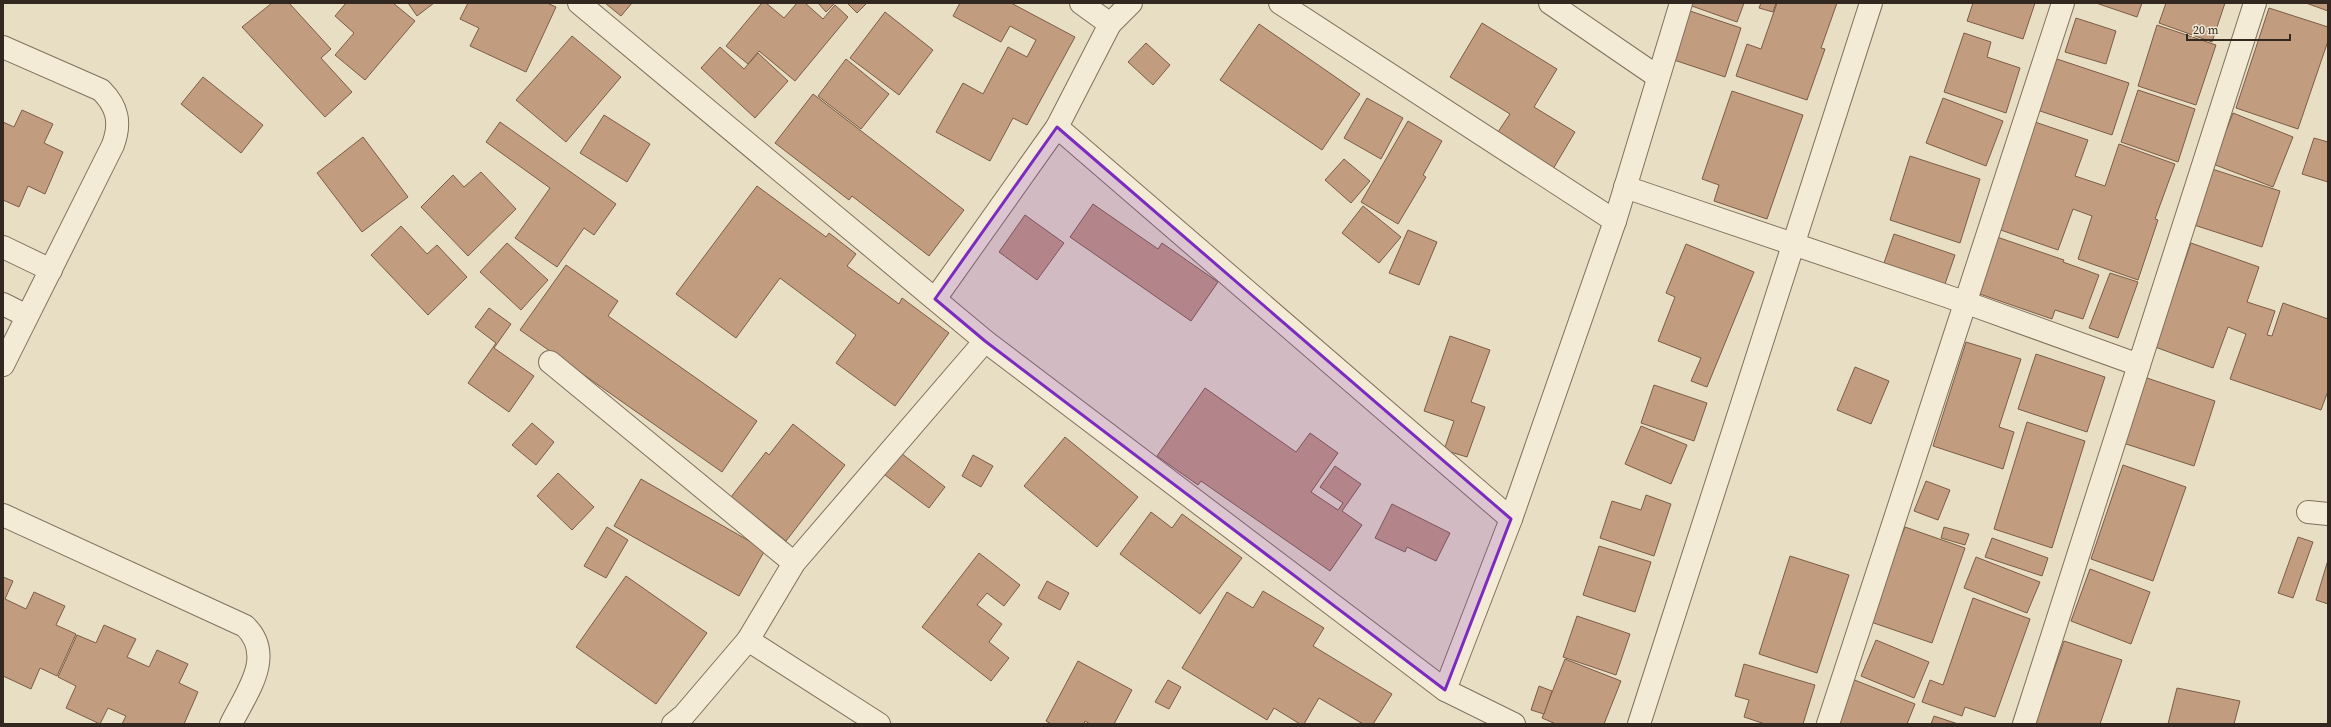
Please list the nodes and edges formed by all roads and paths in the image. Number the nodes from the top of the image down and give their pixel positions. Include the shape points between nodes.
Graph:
1 (579, 3) edge
2 (1081, 3) edge
3 (1131, 3) edge
4 (1280, 3) edge
5 (1550, 3) edge
6 (1681, 3) edge
7 (1871, 3) edge
8 (2063, 3) edge
9 (2255, 3) edge
10 (1110, 24) junction
11 (3, 47) edge
12 (1658, 77) junction
13 (1057, 127) junction
14 (1625, 187) junction
15 (1615, 221) junction
16 (1793, 244) junction
17 (3, 247) edge
18 (51, 270) junction
19 (935, 299) junction
20 (1967, 303) junction
21 (3, 304) edge
22 (28, 316) junction
23 (985, 341) junction
24 (550, 362) dead end
25 (3, 365) edge
26 (2139, 365) junction
27 (3, 515) edge
28 (1511, 519) junction
29 (794, 563) junction
30 (748, 640) junction
31 (1445, 690) junction
32 (231, 724) edge
33 (673, 724) edge
34 (879, 724) edge
35 (1514, 724) edge
36 (1639, 724) edge
37 (1828, 724) edge
38 (2024, 724) edge

1 - 19 street
2 - 10 street
3 - 10 street
4 - 15 street
5 - 12 street
6 - 12 street
7 - 16 street
8 - 20 street
9 - 26 street
10 - 13 street
11 - 18 street via 96,87 110,99 116,109 118,122 113,145
12 - 14 street
13 - 19 street
13 - 28 street
14 - 15 street
14 - 16 street
15 - 28 street
16 - 20 street
16 - 36 street
17 - 18 street
18 - 22 street
19 - 23 street
20 - 26 street
20 - 37 street
21 - 22 street
22 - 25 street
23 - 29 street
23 - 31 street
24 - 29 street
26 - 38 street
27 - 32 street via 245,626 253,634 260,655 258,666
28 - 31 street
29 - 30 street
30 - 33 street
30 - 34 street
31 - 35 street

